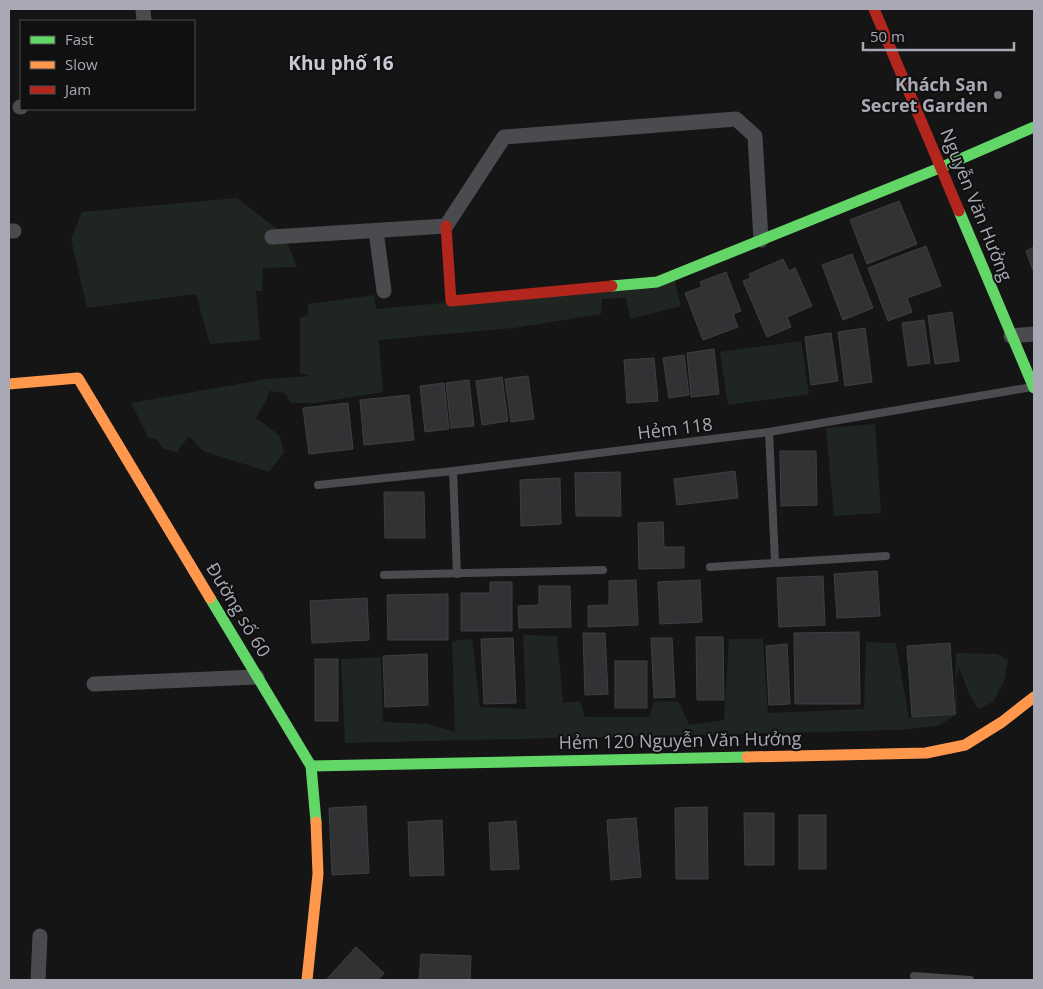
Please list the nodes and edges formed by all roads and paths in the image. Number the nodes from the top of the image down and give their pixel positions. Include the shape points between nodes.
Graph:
1 (874, 9) edge
2 (1034, 127) edge
3 (942, 167) junction
4 (446, 226) junction
5 (376, 231) junction
6 (272, 237) dead end
7 (761, 240) junction
8 (384, 291) dead end
9 (1034, 334) edge
10 (1011, 336) junction
11 (9, 384) edge
12 (1034, 387) edge
13 (769, 432) junction
14 (453, 471) junction
15 (318, 485) dead end
16 (886, 556) dead end
17 (775, 561) junction
18 (710, 566) dead end
19 (603, 570) dead end
20 (457, 574) junction
21 (384, 575) dead end
22 (257, 677) junction
23 (94, 684) dead end
24 (1034, 697) edge
25 (311, 766) junction
26 (40, 936) dead end
27 (914, 976) dead end
28 (38, 980) edge
29 (307, 980) edge
30 (970, 980) edge

1 - 3 street, Nguyễn Văn Hưởng
2 - 3 street
3 - 7 street
3 - 10 street, Nguyễn Văn Hưởng
4 - 5 street
4 - 7 street via 451,301 657,282
4 - 7 street via 504,137 736,119 755,136
5 - 6 street
5 - 8 street
9 - 10 street
10 - 12 street, Nguyễn Văn Hưởng
11 - 22 street, Đường số 60 via 78,378
12 - 13 lane, Hẻm 118
13 - 14 lane, Hẻm 118
13 - 17 lane
14 - 15 lane, Hẻm 118
14 - 20 lane
16 - 17 lane
17 - 18 lane
19 - 20 lane
20 - 21 lane
22 - 23 street
22 - 25 street, Đường số 60
24 - 25 street, Hẻm 120 Nguyễn Văn Hưởng via 966,744 926,753
25 - 29 street, Đường số 60 via 318,874
26 - 28 street
27 - 30 lane

